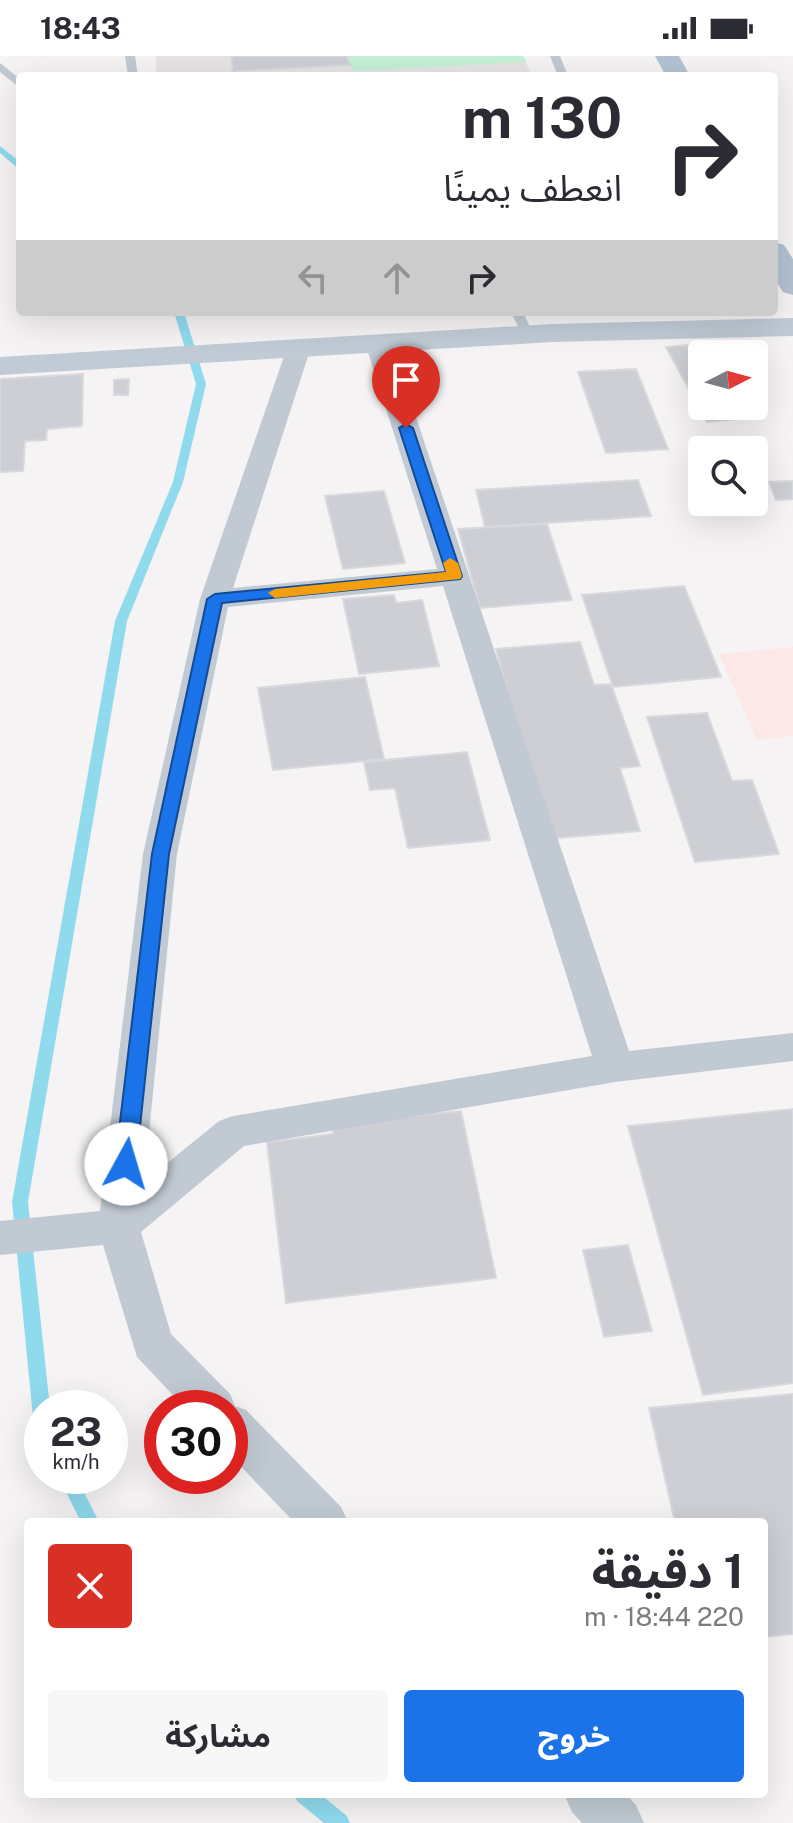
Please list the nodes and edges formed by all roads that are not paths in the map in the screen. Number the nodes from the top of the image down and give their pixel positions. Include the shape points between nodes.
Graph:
1 (0, 66) edge
2 (16, 81) edge
3 (778, 263) edge
4 (785, 285) edge
5 (723, 316) edge
6 (522, 323) edge
7 (793, 327) edge
8 (688, 328) junction
9 (378, 343) junction
10 (298, 347) junction
11 (0, 366) edge
12 (455, 576) junction
13 (215, 599) junction
14 (793, 1047) edge
15 (615, 1067) junction
16 (102, 1228) junction
17 (0, 1238) edge
18 (197, 1390) edge
19 (248, 1443) edge
20 (321, 1518) edge
21 (594, 1798) edge
22 (618, 1823) edge

1 - 2 lane
3 - 4 main road
5 - 8 street
6 - 8 street
6 - 9 street
7 - 8 street
9 - 10 street
9 - 12 street
10 - 11 street
10 - 13 street
12 - 13 street
12 - 15 street
13 - 16 street via 160,854
14 - 15 street
15 - 16 street via 233,1132
16 - 17 street
16 - 18 street via 152,1344
19 - 20 street
21 - 22 street

